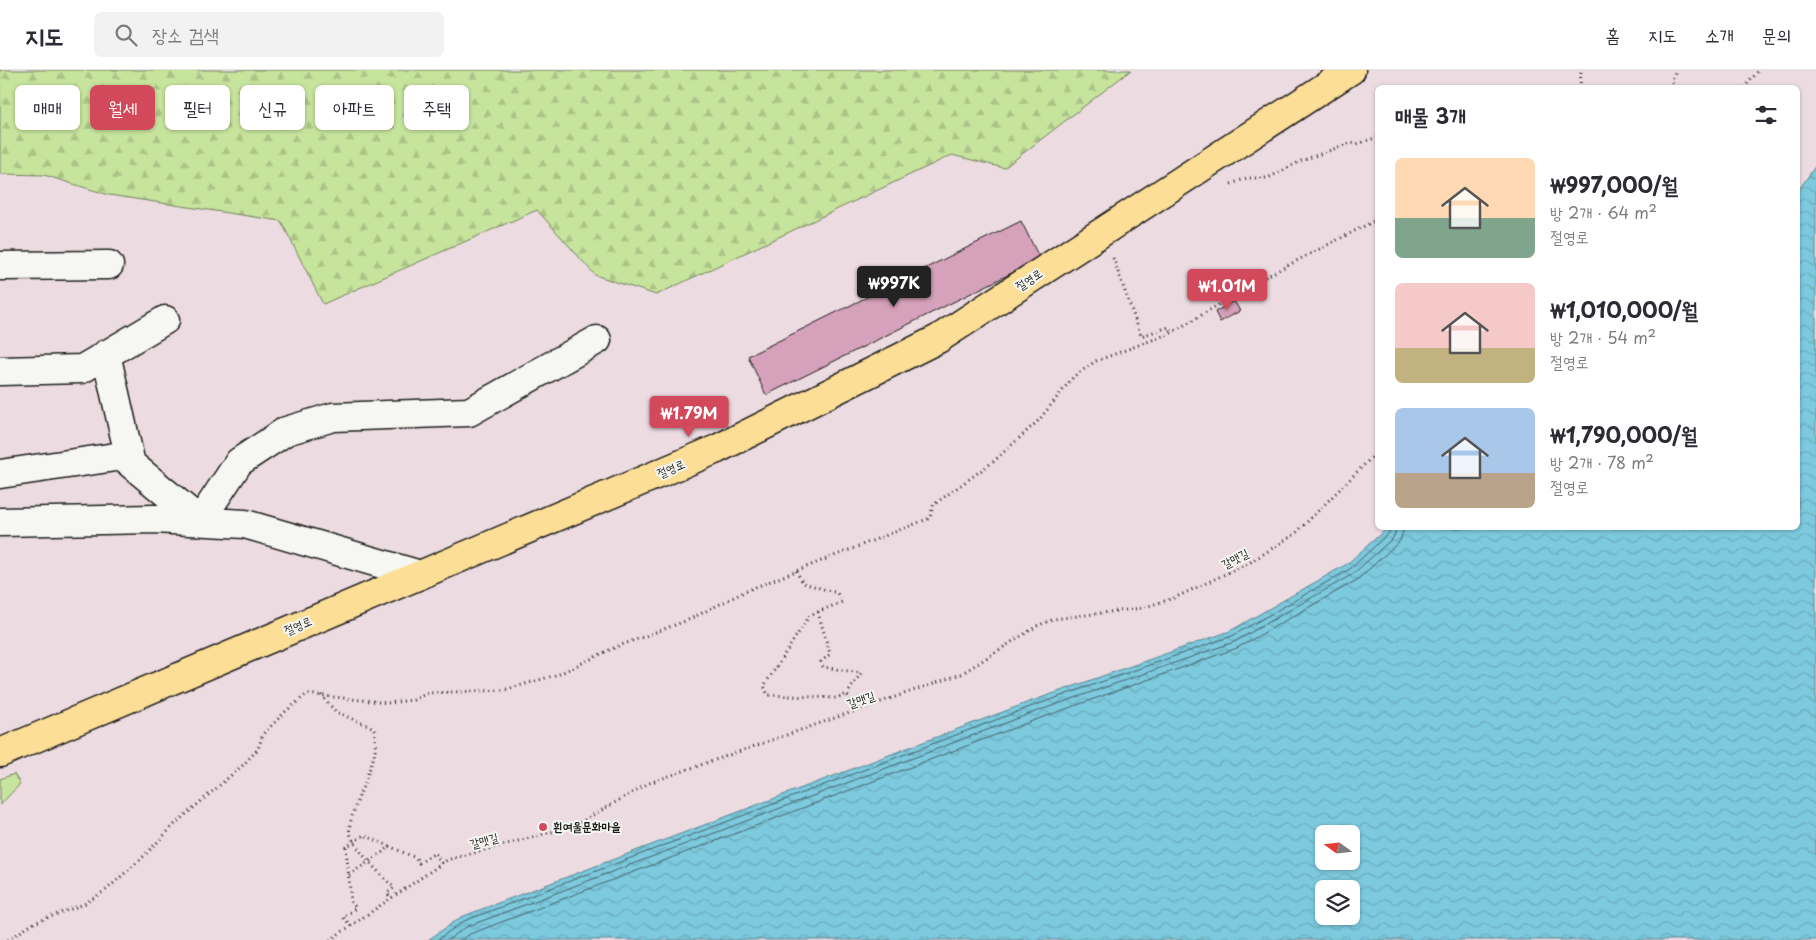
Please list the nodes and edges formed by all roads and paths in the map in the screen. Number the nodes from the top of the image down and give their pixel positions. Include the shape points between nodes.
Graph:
1 (1351, 70) edge
2 (1581, 70) edge
3 (1676, 70) edge
4 (1759, 70) edge
5 (1580, 85) edge
6 (1672, 85) edge
7 (1746, 85) edge
8 (1375, 138) edge
9 (1208, 164) junction
10 (1375, 221) edge
11 (1112, 256) dead end
12 (109, 265) dead end
13 (0, 266) edge
14 (165, 320) dead end
15 (1171, 333) junction
16 (597, 340) dead end
17 (106, 354) junction
18 (0, 372) edge
19 (129, 455) junction
20 (1375, 455) edge
21 (0, 474) edge
22 (0, 522) edge
23 (200, 522) junction
24 (796, 571) junction
25 (420, 575) junction
26 (818, 612) junction
27 (847, 694) junction
28 (321, 695) junction
29 (854, 712) junction
30 (0, 754) edge
31 (355, 841) junction
32 (390, 847) junction
33 (370, 861) junction
34 (442, 864) junction
35 (348, 875) junction
36 (391, 899) junction
37 (351, 926) junction
38 (8, 940) edge
39 (330, 940) edge

1 - 9 main road, 절영로
2 - 5 path
3 - 6 path
4 - 7 path
8 - 9 path via 1350,143 1301,161 1268,178 1246,178 1219,188
9 - 25 main road, 절영로 via 938,339 717,449
10 - 15 path via 1265,277
11 - 15 path via 1141,336 1169,327
12 - 13 lane
14 - 17 lane
15 - 24 path via 1114,353 1074,376 1039,420 992,462 933,505 930,518
16 - 23 lane via 469,412 333,418 286,431 239,462
17 - 18 lane via 82,369
17 - 19 lane
19 - 21 lane
19 - 23 lane via 131,464
20 - 29 path, 갈맷길 via 1295,534 1249,563 1174,598 1142,608 1054,619 1037,626 961,674
22 - 23 lane via 154,519
23 - 25 lane via 245,524
24 - 26 path via 803,583 837,593 842,602
24 - 28 path via 748,590 688,620 616,647 559,674 522,686 503,690 428,693 413,700 388,704
25 - 30 main road, 절영로
26 - 27 path via 830,654 821,662 823,667 861,673
26 - 27 path via 810,615 764,686 768,695 836,698
27 - 29 path
28 - 31 path via 336,712 374,728 375,750 350,823 350,833
28 - 38 path via 307,694 285,712 263,734 258,749 243,765 106,890 84,904 34,923
29 - 34 path, 갈맷길 via 649,783 574,826
31 - 32 path via 364,835
31 - 33 path
31 - 35 path via 346,847
32 - 33 path
32 - 34 path via 416,858 419,863 434,853
33 - 35 path
33 - 36 path via 394,888 387,893
34 - 36 path, 갈맷길
35 - 37 path via 351,902 356,908 344,917
36 - 37 path, 갈맷길
37 - 39 path, 갈맷길

